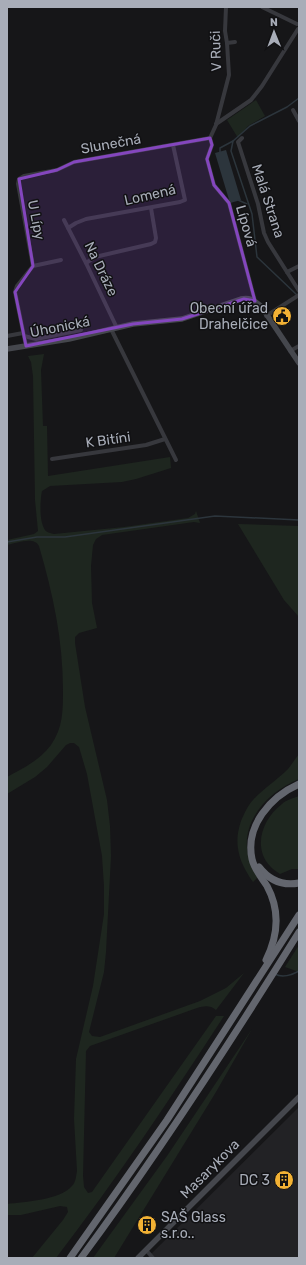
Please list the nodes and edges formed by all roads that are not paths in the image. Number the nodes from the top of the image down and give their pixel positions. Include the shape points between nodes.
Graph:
1 (226, 7) edge
2 (262, 7) edge
3 (298, 23) edge
4 (299, 29) edge
5 (227, 42) junction
6 (235, 42) dead end
7 (293, 110) dead end
8 (299, 121) edge
9 (216, 125) junction
10 (210, 138) junction
11 (242, 138) dead end
12 (173, 145) junction
13 (19, 179) joint
14 (151, 208) junction
15 (64, 220) dead end
16 (68, 228) junction
17 (61, 260) dead end
18 (86, 263) junction
19 (33, 266) junction
20 (299, 266) edge
21 (287, 272) junction
22 (299, 291) edge
23 (297, 296) edge
24 (255, 301) junction
25 (266, 316) junction
26 (114, 328) junction
27 (81, 330) dead end
28 (24, 335) junction
29 (7, 336) edge
30 (26, 346) junction
31 (299, 346) edge
32 (7, 349) edge
33 (290, 351) junction
34 (299, 363) edge
35 (165, 439) junction
36 (52, 459) dead end
37 (176, 460) dead end
38 (299, 784) edge
39 (299, 787) edge
40 (281, 795) junction
41 (251, 848) junction
42 (299, 883) edge
43 (299, 914) edge
44 (299, 932) edge
45 (252, 989) junction
46 (299, 1097) edge
47 (146, 1250) junction
48 (70, 1258) edge
49 (81, 1258) edge
50 (138, 1258) edge
51 (153, 1258) edge

1 - 5 street, V Ruči
2 - 3 street
3 - 4 street via 296,27
4 - 9 street via 251,100
5 - 6 street
5 - 9 street, V Ruči via 228,75
7 - 8 street
9 - 10 street, V Ruči
10 - 12 street, Slunečná
10 - 24 street, Lípová via 212,145 207,159 214,185 229,203
11 - 21 street, Malá Strana via 238,142 258,204 264,233
12 - 13 street, Slunečná via 74,162 57,170
12 - 14 street, Lomená via 184,200
13 - 19 street, U Lípy
14 - 16 street, Lomená via 86,220
14 - 18 street via 155,242 95,258
15 - 16 street, Na Dráze
16 - 18 street, Na Dráze
17 - 19 street
18 - 26 street, Na Dráze
19 - 28 street via 15,292
20 - 21 street
21 - 22 street, Malá Strana
23 - 25 street
24 - 25 main road
24 - 26 main road, Úhonická via 244,298 182,319 148,321
25 - 33 main road
26 - 30 main road, Úhonická
26 - 35 street, Na Dráze
27 - 28 street via 36,339
28 - 29 street
28 - 30 street
30 - 32 main road, Úhonická
31 - 33 street
33 - 34 main road
35 - 36 street, K Bitíni via 146,445
35 - 37 street, Na Dráze
38 - 40 highway
39 - 40 highway
40 - 41 highway via 260,817 252,835
41 - 42 highway via 258,865 267,876 283,883
41 - 45 highway via 254,863 273,899 276,924 270,951
43 - 45 highway
44 - 49 highway via 175,1125
45 - 48 highway via 167,1120
46 - 47 main road, Masarykova
47 - 50 main road, Masarykova
47 - 51 street

